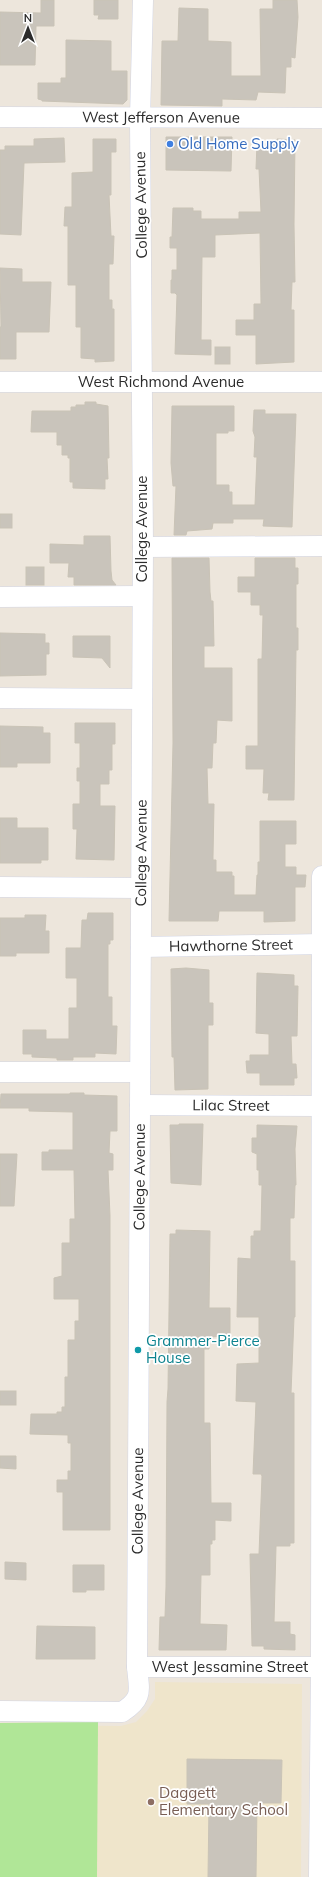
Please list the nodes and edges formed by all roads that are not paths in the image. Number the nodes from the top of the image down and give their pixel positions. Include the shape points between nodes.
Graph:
1 (142, 0) edge
2 (0, 117) edge
3 (140, 118) junction
4 (322, 118) edge
5 (0, 382) edge
6 (143, 382) junction
7 (322, 382) edge
8 (142, 546) junction
9 (322, 546) edge
10 (142, 596) junction
11 (0, 597) edge
12 (0, 698) edge
13 (142, 699) junction
14 (322, 876) edge
15 (0, 887) edge
16 (141, 888) junction
17 (322, 944) edge
18 (141, 947) junction
19 (0, 1072) edge
20 (140, 1072) junction
21 (140, 1105) junction
22 (322, 1106) edge
23 (137, 1667) junction
24 (322, 1667) edge
25 (0, 1711) edge
26 (320, 1877) edge

1 - 3 street, College Avenue
2 - 3 street, West Jefferson Avenue
3 - 4 street, West Jefferson Avenue
3 - 6 street, College Avenue
5 - 6 street, West Richmond Avenue
6 - 7 street, West Richmond Avenue
6 - 8 street, College Avenue
8 - 9 street
8 - 10 street, College Avenue
10 - 11 street
10 - 13 street, College Avenue
12 - 13 street
13 - 16 street, College Avenue
14 - 17 street
15 - 16 street
16 - 18 street, College Avenue
17 - 18 street, Hawthorne Street
17 - 22 street
18 - 20 street, College Avenue
19 - 20 street
20 - 21 street, College Avenue
21 - 22 street, Lilac Street
21 - 23 street, College Avenue
22 - 24 street
23 - 24 street, West Jessamine Street
23 - 25 street, College Avenue via 139,1693 134,1704 122,1712
24 - 26 street

